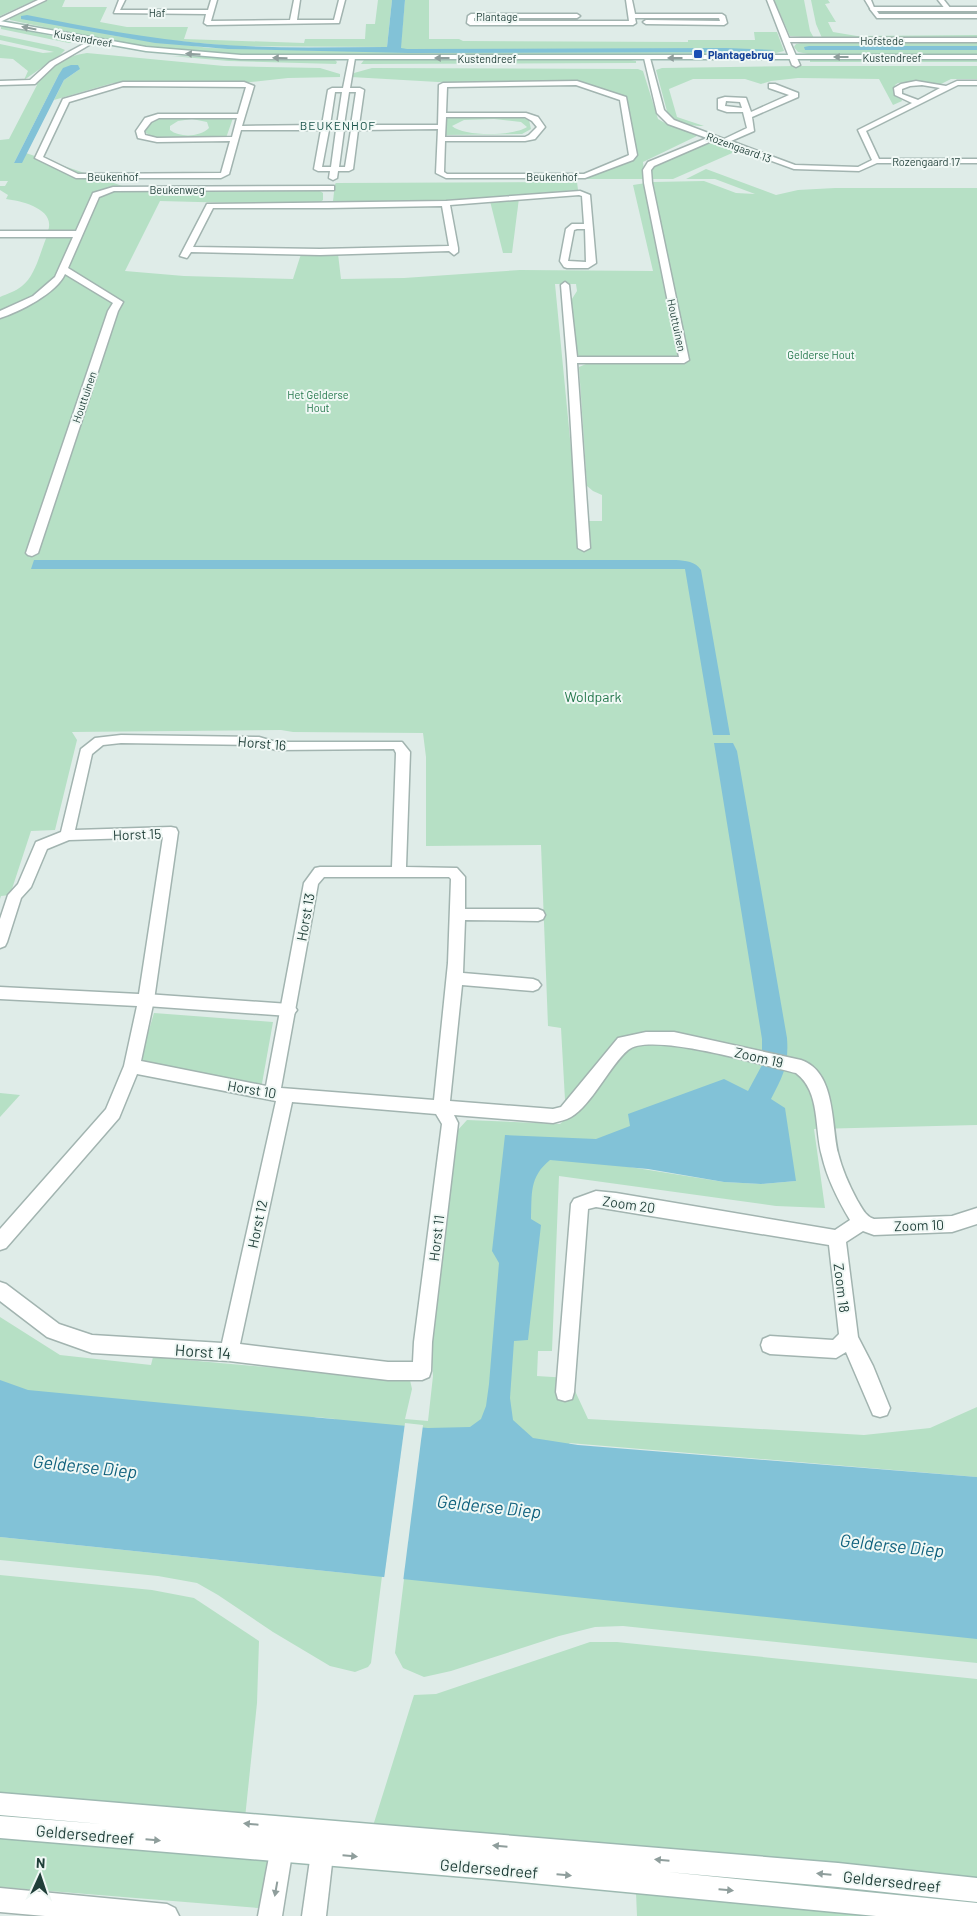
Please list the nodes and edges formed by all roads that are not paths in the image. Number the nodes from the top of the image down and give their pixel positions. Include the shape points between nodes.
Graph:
1 (43, 0) edge
2 (122, 0) edge
3 (214, 0) edge
4 (297, 0) edge
5 (342, 0) edge
6 (629, 0) edge
7 (770, 0) edge
8 (868, 0) edge
9 (941, 0) edge
10 (977, 9) edge
11 (211, 12) junction
12 (950, 13) junction
13 (577, 16) dead end
14 (632, 16) junction
15 (977, 16) edge
16 (544, 19) junction
17 (674, 19) junction
18 (0, 21) edge
19 (293, 22) junction
20 (646, 22) dead end
21 (787, 40) junction
22 (977, 40) edge
23 (93, 41) junction
24 (72, 46) dead end
25 (81, 48) junction
26 (90, 49) dead end
27 (136, 56) dead end
28 (977, 57) edge
29 (155, 58) dead end
30 (795, 61) junction
31 (351, 62) junction
32 (648, 62) junction
33 (226, 64) dead end
34 (977, 65) edge
35 (273, 66) dead end
36 (321, 66) dead end
37 (0, 83) edge
38 (977, 83) edge
39 (772, 86) dead end
40 (948, 88) junction
41 (346, 89) junction
42 (917, 102) junction
43 (441, 115) junction
44 (241, 116) junction
45 (325, 127) junction
46 (341, 127) junction
47 (355, 127) junction
48 (441, 127) junction
49 (238, 128) junction
50 (719, 128) dead end
51 (709, 137) junction
52 (440, 139) junction
53 (235, 140) junction
54 (724, 142) junction
55 (876, 161) junction
56 (977, 161) edge
57 (335, 169) junction
58 (331, 188) junction
59 (446, 203) junction
60 (328, 206) junction
61 (589, 227) junction
62 (0, 234) edge
63 (79, 234) junction
64 (64, 270) junction
65 (565, 285) dead end
66 (0, 315) edge
67 (572, 360) junction
68 (584, 548) dead end
69 (32, 553) dead end
70 (67, 835) junction
71 (398, 872) junction
72 (452, 872) joint
73 (459, 914) junction
74 (538, 915) dead end
75 (0, 942) edge
76 (455, 978) junction
77 (533, 985) dead end
78 (0, 993) edge
79 (146, 1000) junction
80 (289, 1010) junction
81 (132, 1066) junction
82 (279, 1095) junction
83 (442, 1107) junction
84 (977, 1216) edge
85 (861, 1222) junction
86 (837, 1238) junction
87 (0, 1242) edge
88 (0, 1290) edge
89 (849, 1338) junction
90 (770, 1345) dead end
91 (229, 1352) junction
92 (422, 1371) joint
93 (565, 1392) dead end
94 (880, 1408) dead end
95 (0, 1804) edge
96 (0, 1827) edge
97 (325, 1830) junction
98 (284, 1839) junction
99 (322, 1853) junction
100 (977, 1890) edge
101 (0, 1900) edge
102 (977, 1915) edge
103 (167, 1916) edge
104 (270, 1916) edge
105 (314, 1916) edge

1 - 18 street
2 - 11 street, Haf via 116,12
3 - 11 street
4 - 19 street
5 - 19 street via 337,22
6 - 14 street
7 - 21 street
8 - 12 street via 873,9
9 - 12 street
10 - 12 street
11 - 19 street via 207,23
12 - 15 street
13 - 16 street, Plantage
14 - 16 street, Plantage via 633,23
14 - 17 street, Plantage
16 - 16 street, Plantage via 470,23 470,16
17 - 17 street, Plantage via 722,16 724,22
17 - 20 street, Plantage
23 -> 18 street, Kustendreef
21 - 22 street, Hofstede
21 - 30 street
23 - 25 street
31 -> 23 street, Kustendreef via 190,54
24 - 25 street, Kustendreef
25 - 26 street, Kustendreef
25 - 37 street via 40,71 32,82
27 - 29 street
28 -> 30 street, Kustendreef
30 - 32 street, Kustendreef
30 - 34 street, Kustendreef
31 - 32 street, Kustendreef
31 - 36 street, Kustendreef
31 - 41 street
32 - 51 street, Rozengaard 13 via 662,116
33 - 35 street
38 - 40 street via 957,83
39 - 54 street via 795,95 748,113 751,129
40 - 42 street
40 - 42 street via 915,84 898,88 899,95
41 - 45 street via 332,90
41 - 46 street
41 - 47 street via 360,90
42 - 55 street via 862,130
43 - 48 street, Beukenhof
43 - 52 street via 526,115 541,127 532,137 525,138
43 - 52 street, Beukenhof via 443,85 447,84 577,83 623,99 633,155 585,176 446,176 440,173
44 - 49 street, Beukenhof
44 - 53 street via 158,116 148,120 140,131 141,136 157,140
44 - 53 street, Beukenhof via 250,86 244,84 117,85 66,101 39,158 76,176 221,176 225,174
45 - 46 street
45 - 49 street
45 - 57 street via 318,169
46 - 47 street
46 - 57 street
47 - 48 street
47 - 57 street via 349,169
48 - 52 street, Beukenhof
49 - 53 street, Beukenhof
50 - 51 street
51 - 54 street, Rozengaard 13
51 - 67 street, Houttuinen via 651,164 647,170 684,360
54 - 55 street, Rozengaard 13 via 794,167 859,169
55 - 56 street, Rozengaard 17
57 - 58 street
58 - 60 street
58 - 63 street, Beukenweg via 113,189 96,195
59 - 60 street, Beukenhof
59 - 60 street, Beukenhof via 454,250 186,253 210,206
59 - 61 street, Beukenhof via 580,193 586,195
61 - 61 street, Beukenhof via 570,229 564,261 567,265 588,266 592,263
62 - 63 street
63 - 64 street, Beukenweg
64 - 66 street, Beukenweg via 36,298
64 - 69 street, Houttuinen via 118,302
65 - 67 street
67 - 68 street
70 - 71 street, Horst 16 via 86,752 100,741 259,741 276,746 397,745 403,752
70 - 75 street, Horst 15 via 40,846 24,887 15,895
70 - 79 street, Horst 15 via 171,832
71 - 72 street, Horst 13
71 - 80 street, Horst 13 via 320,872 311,883
72 - 73 street, Horst 11 via 458,877
73 - 74 street
73 - 76 street, Horst 11
76 - 77 street
76 - 83 street, Horst 11
78 - 79 street
79 - 80 street
79 - 81 street
80 - 82 street, Horst 13
81 - 82 street, Horst 10
81 - 87 street via 113,1113
82 - 83 street, Horst 10
82 - 91 street, Horst 12
83 - 85 street, Zoom 19 via 553,1116 566,1112 624,1043 646,1038 674,1038 801,1067 818,1084 830,1155 846,1201
83 - 92 street, Horst 11 via 450,1123
84 - 85 street, Zoom 10 via 952,1224 874,1226
85 - 86 street
86 - 89 street, Zoom 18
86 - 93 street, Zoom 20 via 616,1201 596,1199 580,1204
88 - 91 street, Horst 14 via 53,1331 92,1344
89 - 90 street via 836,1349
89 - 94 street, Zoom 18
91 - 92 street, Horst 14 via 388,1371
98 -> 95 street, Geldersedreef
96 -> 98 street, Geldersedreef
97 - 98 street, Geldersedreef
97 - 99 street
100 -> 97 street, Geldersedreef
98 - 99 street, Geldersedreef
98 -> 104 street
99 -> 102 street, Geldersedreef
99 - 105 street
101 - 103 street

